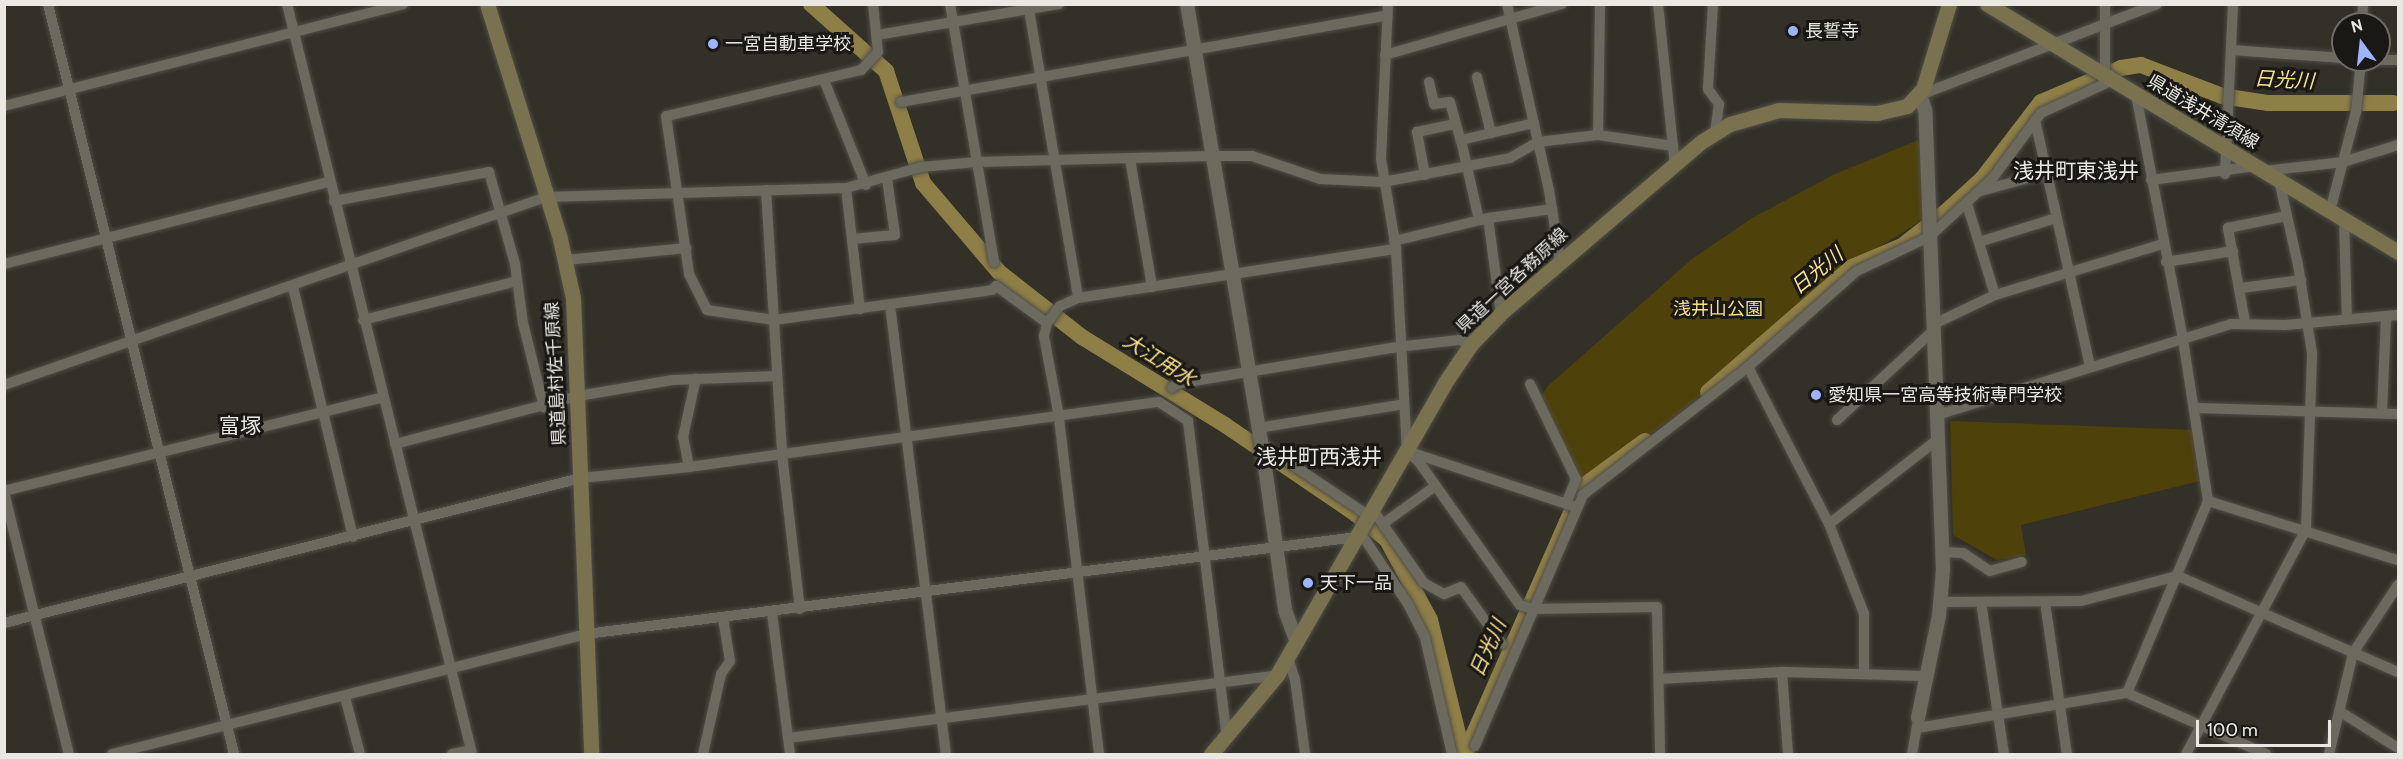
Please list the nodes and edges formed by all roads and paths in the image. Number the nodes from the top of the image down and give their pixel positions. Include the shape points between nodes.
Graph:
1 (48, 4) edge
2 (287, 4) edge
3 (403, 4) edge
4 (487, 4) edge
5 (873, 4) edge
6 (950, 4) edge
7 (1059, 4) edge
8 (1187, 4) edge
9 (1507, 4) edge
10 (1562, 4) edge
11 (1600, 4) edge
12 (1658, 4) edge
13 (1713, 4) edge
14 (1949, 4) edge
15 (1988, 4) edge
16 (2105, 4) edge
17 (2157, 4) edge
18 (2234, 4) edge
19 (1028, 7) edge
20 (1388, 10) edge
21 (1509, 20) junction
22 (953, 21) junction
23 (2105, 24) junction
24 (294, 32) junction
25 (877, 35) junction
26 (2054, 44) junction
27 (2231, 50) junction
28 (1194, 52) junction
29 (1385, 55) junction
30 (2331, 57) edge
31 (2360, 72) edge
32 (1477, 77) dead end
33 (2109, 77) junction
34 (1040, 79) junction
35 (824, 80) junction
36 (1429, 82) dead end
37 (68, 90) junction
38 (964, 91) junction
39 (2136, 94) junction
40 (1920, 95) junction
41 (901, 102) dead end
42 (4, 106) edge
43 (2035, 120) junction
44 (1534, 123) junction
45 (1454, 124) junction
46 (1715, 132) junction
47 (1491, 133) junction
48 (1598, 135) junction
49 (1461, 142) junction
50 (1538, 142) junction
51 (1673, 146) junction
52 (2398, 146) edge
53 (2225, 148) junction
54 (1210, 156) junction
55 (1053, 159) junction
56 (1130, 159) junction
57 (977, 162) junction
58 (2343, 162) junction
59 (1675, 164) junction
60 (1465, 167) junction
61 (2260, 169) junction
62 (2046, 173) junction
63 (2225, 174) junction
64 (1425, 175) junction
65 (887, 179) junction
66 (2151, 180) junction
67 (2278, 180) junction
68 (329, 182) junction
69 (1383, 182) junction
70 (866, 185) junction
71 (846, 188) junction
72 (766, 190) junction
73 (1980, 191) junction
74 (678, 195) junction
75 (546, 197) junction
76 (334, 201) junction
77 (1967, 204) junction
78 (1552, 209) junction
79 (2330, 211) junction
80 (501, 213) junction
81 (2286, 216) junction
82 (2056, 218) junction
83 (1484, 219) junction
84 (2344, 219) junction
85 (1929, 236) junction
86 (106, 239) junction
87 (852, 239) junction
88 (1979, 242) junction
89 (2163, 244) junction
90 (1395, 245) junction
91 (686, 248) junction
92 (2233, 251) junction
93 (2398, 252) edge
94 (566, 260) junction
95 (1560, 261) junction
96 (994, 262) dead end
97 (2166, 262) junction
98 (4, 264) edge
99 (351, 267) junction
100 (1230, 273) junction
101 (2068, 274) junction
102 (2301, 280) junction
103 (517, 281) junction
104 (293, 286) junction
105 (1152, 287) junction
106 (2241, 288) junction
107 (1995, 295) junction
108 (1078, 298) junction
109 (890, 305) junction
110 (860, 309) junction
111 (1501, 314) junction
112 (2398, 315) edge
113 (2386, 316) junction
114 (2348, 318) junction
115 (363, 320) junction
116 (774, 320) junction
117 (2307, 321) junction
118 (2245, 322) junction
119 (1048, 323) junction
120 (1934, 327) junction
121 (2183, 339) junction
122 (132, 340) junction
123 (1471, 344) junction
124 (1401, 348) junction
125 (1748, 367) junction
126 (2090, 367) junction
127 (1248, 371) junction
128 (777, 376) junction
129 (696, 378) junction
130 (1530, 384) dead end
131 (4, 385) edge
132 (1172, 388) dead end
133 (578, 396) junction
134 (382, 397) junction
135 (1404, 404) junction
136 (544, 407) junction
137 (2194, 408) junction
138 (323, 411) junction
139 (2311, 411) junction
140 (2382, 413) junction
141 (2398, 414) edge
142 (1937, 415) junction
143 (1059, 417) junction
144 (1837, 420) dead end
145 (1258, 428) junction
146 (906, 438) junction
147 (1938, 439) junction
148 (1260, 443) junction
149 (395, 444) junction
150 (1407, 451) junction
151 (159, 452) junction
152 (782, 454) junction
153 (689, 467) junction
154 (581, 478) junction
155 (1434, 487) junction
156 (4, 492) edge
157 (2208, 501) junction
158 (1571, 506) junction
159 (413, 522) junction
160 (1364, 523) junction
161 (1384, 523) junction
162 (1829, 524) junction
163 (2306, 529) junction
164 (352, 537) junction
165 (1277, 545) junction
166 (1942, 552) junction
167 (1204, 555) junction
168 (2398, 560) edge
169 (2022, 562) dead end
170 (1077, 571) junction
171 (2178, 576) junction
172 (189, 577) junction
173 (2398, 585) edge
174 (924, 590) junction
175 (1940, 602) junction
176 (1981, 602) junction
177 (2045, 602) junction
178 (800, 609) junction
179 (1532, 609) junction
180 (772, 613) junction
181 (2261, 613) junction
182 (35, 616) junction
183 (723, 618) junction
184 (4, 622) edge
185 (586, 634) junction
186 (1296, 643) junction
187 (1502, 644) dead end
188 (2353, 653) junction
189 (1288, 658) junction
190 (451, 671) junction
191 (1782, 672) junction
192 (2398, 672) edge
193 (1864, 673) junction
194 (1277, 675) junction
195 (1927, 676) junction
196 (1659, 679) junction
197 (1220, 683) junction
198 (2127, 693) junction
199 (345, 697) junction
200 (1092, 700) junction
201 (2059, 703) junction
202 (2339, 711) junction
203 (1998, 713) junction
204 (941, 719) junction
205 (1918, 723) junction
206 (227, 726) junction
207 (2201, 726) junction
208 (1227, 737) junction
209 (788, 738) junction
210 (1475, 746) dead end
211 (2398, 748) edge
212 (471, 752) edge
213 (69, 754) edge
214 (112, 754) edge
215 (234, 754) edge
216 (360, 754) edge
217 (452, 754) edge
218 (591, 754) edge
219 (703, 754) edge
220 (790, 754) edge
221 (946, 754) edge
222 (1099, 754) edge
223 (1211, 754) edge
224 (1305, 754) edge
225 (1452, 754) edge
226 (1660, 754) edge
227 (1788, 754) edge
228 (1912, 754) edge
229 (2004, 754) edge
230 (2067, 754) edge
231 (2186, 754) edge
232 (2266, 754) edge
233 (2329, 754) edge

1 - 37 street
2 - 24 street
3 - 24 street
4 - 75 main road, 県道島村佐千原線
5 - 25 street
6 - 22 street
7 - 19 street
8 - 28 street
9 - 21 street
10 - 21 street
11 - 48 street
12 - 51 street
13 - 46 street via 1708,89 1719,104
14 - 40 main road via 1940,43
15 - 26 main road, 県道浅井清須線
16 - 23 street
17 - 23 street
18 - 27 street
19 - 22 street
19 - 34 street
20 - 28 street
20 - 29 street
21 - 29 street
21 - 44 street
22 - 25 street
22 - 38 street
23 - 26 street
23 - 33 street
24 - 37 street
24 - 68 street
25 - 35 street via 877,55 867,65
26 - 33 main road, 県道浅井清須線
26 - 40 street
27 - 30 street
27 - 53 street
28 - 34 street
28 - 54 street
29 - 69 street
31 - 58 street via 2356,112
32 - 47 street
33 - 39 main road, 県道浅井清須線
33 - 43 street via 2062,100
34 - 38 street
34 - 55 street
35 - 70 street
35 - 74 street via 666,116
36 - 45 street via 1434,104 1450,102
37 - 42 street
37 - 86 street
38 - 41 street
38 - 57 street
39 - 53 main road, 県道浅井清須線
39 - 66 street
40 - 46 main road, 県道一宮各務原線 via 1907,106 1887,112 1779,110 1746,117
40 - 85 street via 1925,110
43 - 62 street
43 - 73 street
44 - 47 street
44 - 50 street
45 - 49 street
45 - 64 street via 1417,132
46 - 59 main road, 県道一宮各務原線
47 - 49 street
48 - 50 street
48 - 51 street
49 - 60 street
50 - 60 street via 1510,158
50 - 78 street
51 - 59 street
52 - 58 street
53 - 61 main road, 県道浅井清須線
53 - 63 street
54 - 56 street
54 - 69 street via 1252,156 1320,179
54 - 100 street
55 - 56 street
55 - 57 street
55 - 108 street
56 - 105 street
57 - 65 street via 921,167
57 - 96 street
58 - 61 street
58 - 79 street
59 - 95 main road, 県道一宮各務原線
60 - 64 street
60 - 83 street
61 - 63 street
61 - 67 main road, 県道浅井清須線
62 - 73 street
62 - 82 street
63 - 66 street
64 - 69 street
65 - 70 street
65 - 87 street via 895,235
66 - 89 street
67 - 79 main road, 県道浅井清須線
67 - 81 street
68 - 76 street
68 - 86 street
69 - 90 street
70 - 71 street
71 - 72 street
71 - 87 street
72 - 74 street
72 - 116 street
73 - 77 street
74 - 75 street
74 - 91 street
75 - 80 street
75 - 94 main road, 県道島村佐千原線
76 - 80 street via 489,172
76 - 99 street
77 - 85 street
77 - 88 street
78 - 83 street
78 - 95 street
79 - 84 main road, 県道浅井清須線
80 - 99 street
80 - 103 street
81 - 92 street via 2228,228
81 - 102 street
82 - 88 street
82 - 101 street
83 - 90 street
83 - 111 street
84 - 93 main road, 県道浅井清須線
84 - 114 street
85 - 120 street
85 - 125 street via 1857,271
86 - 98 street
86 - 122 street
87 - 110 street
88 - 107 street
89 - 97 street
89 - 101 street
90 - 100 street
90 - 124 street
91 - 94 street
91 - 116 street via 689,274 707,310
92 - 97 street
92 - 106 street
94 - 133 main road, 県道島村佐千原線 via 573,298
95 - 111 main road, 県道一宮各務原線
97 - 121 street
99 - 104 street
99 - 115 street
100 - 105 street
100 - 127 street
101 - 107 street
101 - 126 street
102 - 106 street
102 - 117 street
103 - 115 street
103 - 136 street
104 - 122 street
104 - 138 street
105 - 108 street
106 - 118 street
107 - 120 street
108 - 119 street via 1055,312
109 - 110 street
109 - 119 street via 992,290 996,286
109 - 146 street
110 - 116 street
111 - 123 main road, 県道一宮各務原線
112 - 113 street
113 - 114 street
113 - 140 street
114 - 117 street
115 - 134 street
116 - 128 street
117 - 118 street via 2285,325
117 - 139 street via 2312,353
118 - 121 street
119 - 143 street via 1044,336
120 - 142 street
120 - 144 street
121 - 126 street
121 - 137 street
122 - 131 street
122 - 151 street
123 - 124 street via 1459,339
123 - 150 main road, 県道一宮各務原線 via 1443,384
124 - 127 street
124 - 135 street
125 - 158 street
125 - 162 street
126 - 142 street
127 - 132 street via 1176,384
127 - 145 street
128 - 129 street
128 - 152 street
129 - 133 street
129 - 153 street via 683,437
130 - 158 street via 1576,479
133 - 136 street
133 - 154 main road, 県道島村佐千原線
134 - 138 street
134 - 149 street
135 - 145 street
135 - 150 street
136 - 149 street
137 - 139 street
137 - 157 street
138 - 151 street
138 - 164 street
139 - 140 street
139 - 163 street
140 - 141 street
142 - 147 street
143 - 146 street
143 - 167 street via 1159,402 1188,421
143 - 170 street
145 - 148 street
146 - 152 street
146 - 174 street
147 - 162 street
147 - 166 street
148 - 160 street
148 - 165 street
149 - 159 street
150 - 155 street
150 - 158 street
150 - 160 main road, 県道一宮各務原線
151 - 156 street
151 - 172 street
152 - 153 street
152 - 178 street
153 - 154 street
154 - 159 street
154 - 185 main road, 県道島村佐千原線
155 - 161 street
155 - 179 street via 1516,600
156 - 182 street
157 - 163 street
157 - 171 street
158 - 179 street
159 - 164 street
159 - 190 street
160 - 161 street
160 - 165 street
160 - 186 main road, 県道一宮各務原線
160 - 225 street via 1425,638
161 - 187 street via 1424,583 1444,594 1461,587
162 - 193 street via 1864,614
163 - 168 street
163 - 181 street
164 - 172 street
165 - 167 street
165 - 186 street via 1285,610
166 - 169 street via 1963,553 1990,571
166 - 175 street
167 - 170 street
167 - 197 street
170 - 174 street
170 - 200 street
171 - 177 street via 2081,602
171 - 181 street
171 - 198 street
172 - 182 street
172 - 206 street
173 - 188 street
174 - 178 street
174 - 204 street
175 - 176 street
175 - 195 street
176 - 177 street
176 - 203 street
177 - 201 street
178 - 180 street
179 - 196 street via 1657,607
179 - 210 street
180 - 183 street
180 - 209 street
181 - 188 street
181 - 207 street
182 - 184 street
182 - 213 street
183 - 185 street
183 - 219 street via 730,661 721,674
185 - 190 street
185 - 218 main road, 県道島村佐千原線
186 - 189 main road, 県道一宮各務原線
188 - 192 street
188 - 202 street
189 - 194 main road, 県道一宮各務原線
189 - 224 street via 1295,679
190 - 199 street
190 - 212 street
191 - 193 street
191 - 196 street
191 - 227 street
193 - 195 street
194 - 197 street
194 - 208 main road, 県道一宮各務原線
195 - 205 street
196 - 226 street
197 - 200 street
197 - 208 street
198 - 201 street
198 - 207 street
199 - 206 street
199 - 216 street
200 - 204 street
200 - 222 street
201 - 203 street
201 - 230 street
202 - 211 street
202 - 233 street
203 - 205 street
203 - 229 street
204 - 209 street
204 - 221 street
205 - 228 street
206 - 214 street
206 - 215 street
207 - 231 street
207 - 232 street
208 - 223 main road, 県道一宮各務原線
209 - 220 street
212 - 217 street

